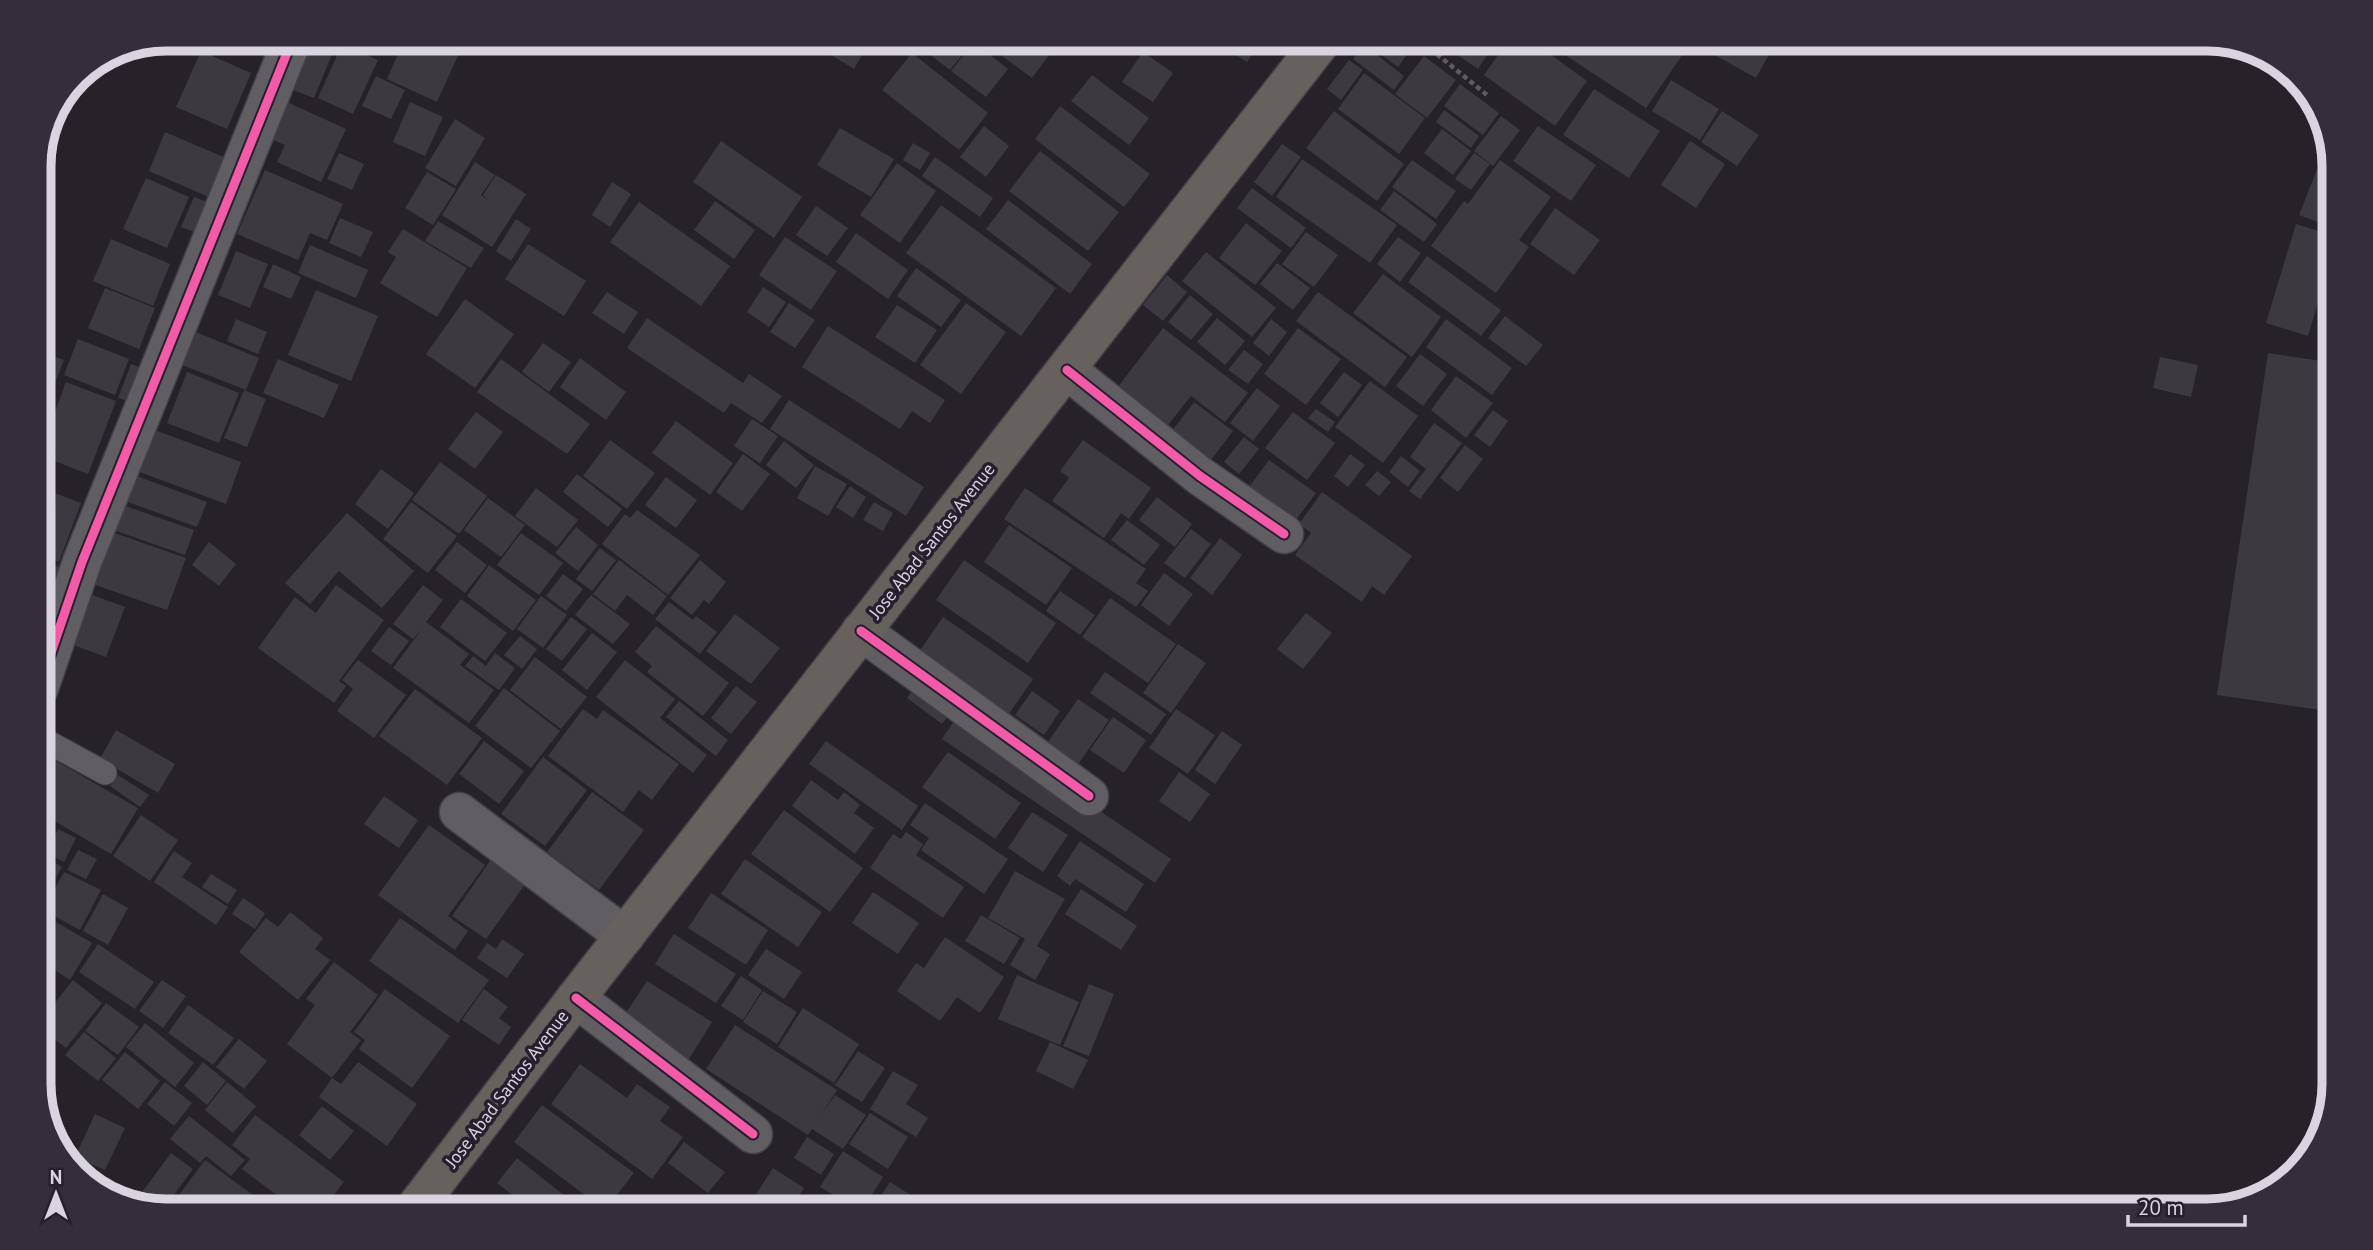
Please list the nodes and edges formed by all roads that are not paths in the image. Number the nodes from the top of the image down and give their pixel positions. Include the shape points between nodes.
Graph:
1 (288, 51) edge
2 (1314, 51) edge
3 (1067, 370) junction
4 (1284, 534) dead end
5 (861, 631) junction
6 (51, 653) edge
7 (51, 744) edge
8 (105, 773) dead end
9 (1089, 796) dead end
10 (459, 812) dead end
11 (625, 936) junction
12 (576, 998) junction
13 (753, 1134) dead end
14 (424, 1199) edge

1 - 6 street via 82,562
2 - 3 highway, Jose Abad Santos Avenue
3 - 4 street via 1200,476
3 - 5 highway, Jose Abad Santos Avenue
5 - 9 street
5 - 11 highway, Jose Abad Santos Avenue
7 - 8 lane
10 - 11 street
11 - 12 highway, Jose Abad Santos Avenue
12 - 13 street
12 - 14 highway, Jose Abad Santos Avenue

